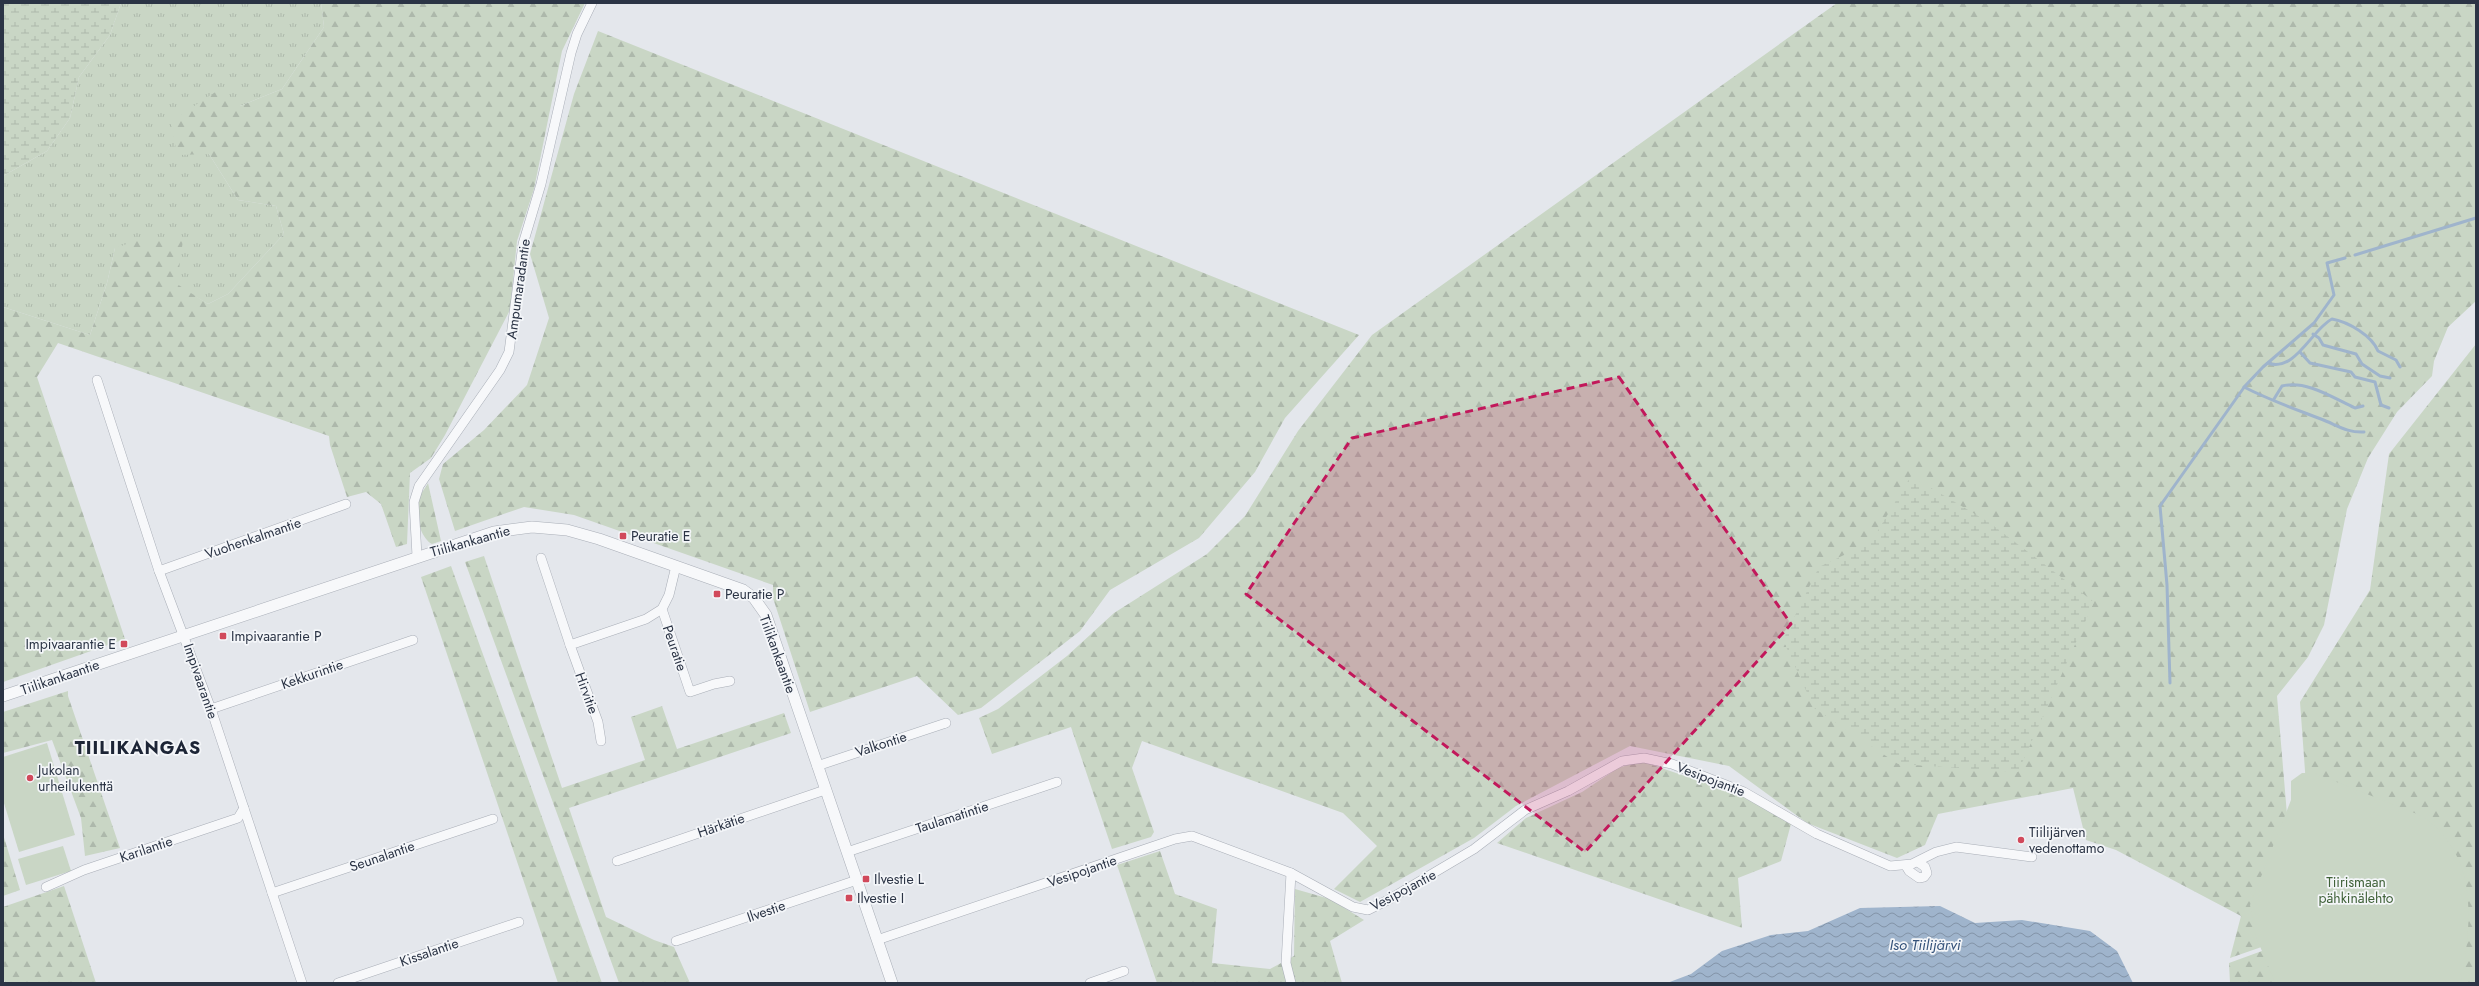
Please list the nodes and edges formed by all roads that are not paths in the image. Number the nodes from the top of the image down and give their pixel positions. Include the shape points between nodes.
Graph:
1 (592, 3) edge
2 (98, 380) dead end
3 (346, 504) dead end
4 (417, 556) junction
5 (541, 558) dead end
6 (676, 566) junction
7 (159, 571) junction
8 (662, 609) junction
9 (185, 635) junction
10 (413, 640) dead end
11 (570, 645) junction
12 (730, 681) dead end
13 (3, 696) edge
14 (211, 709) junction
15 (946, 723) dead end
16 (601, 741) dead end
17 (817, 766) junction
18 (1058, 782) dead end
19 (825, 790) junction
20 (244, 808) junction
21 (492, 819) dead end
22 (847, 852) junction
23 (2032, 857) dead end
24 (617, 861) dead end
25 (1918, 862) junction
26 (1906, 866) junction
27 (1291, 873) junction
28 (856, 880) junction
29 (46, 886) dead end
30 (272, 893) junction
31 (519, 922) dead end
32 (877, 940) junction
33 (676, 941) dead end
34 (1124, 971) dead end
35 (302, 983) edge
36 (338, 983) edge
37 (892, 983) edge
38 (1090, 983) edge
39 (1291, 983) edge

1 - 4 street, Ampumaradantie via 571,53 548,157 523,244 509,352 500,370 419,486 414,502
2 - 7 street, Impivaarantie
3 - 7 street, Vuohenkalmantie
4 - 6 street, Tiilikankaantie via 494,532 542,527 587,535
4 - 9 street, Tiilikankaantie
5 - 11 street, Hirvitie
6 - 8 street, Peuratie via 669,595
6 - 17 street, Tiilikankaantie via 743,590 754,598 766,615
7 - 9 street, Impivaarantie
8 - 11 street via 646,619
8 - 12 street, Peuratie via 690,692
9 - 13 street, Tiilikankaantie
9 - 14 street, Impivaarantie
10 - 14 street, Kekkurintie
11 - 16 street, Hirvitie via 598,722
14 - 20 street, Impivaarantie
15 - 17 street, Valkontie
17 - 19 street, Tiilikankaantie
18 - 22 street, Taulamatintie
19 - 22 street, Tiilikankaantie
19 - 24 street, Härkätie
20 - 29 street, Karilantie via 238,818 84,870
20 - 30 street, Impivaarantie
21 - 30 street, Seunalantie
22 - 28 street, Tiilikankaantie
23 - 25 street, Vesipojantie via 1956,847 1936,852
25 - 26 street, Vesipojantie
25 - 26 street via 1925,866 1927,873 1924,877 1919,878
26 - 27 street, Vesipojantie via 1890,866 1873,860 1805,828 1744,792 1672,764 1644,758 1622,761 1568,791 1525,810 1474,849 1368,910 1353,907
27 - 32 street, Vesipojantie via 1192,836 1175,839
27 - 39 street via 1286,963
28 - 32 street, Tiilikankaantie
28 - 33 street, Ilvestie
30 - 35 street, Impivaarantie
31 - 36 street, Kissalantie
32 - 37 street, Tiilikankaantie
34 - 38 street

